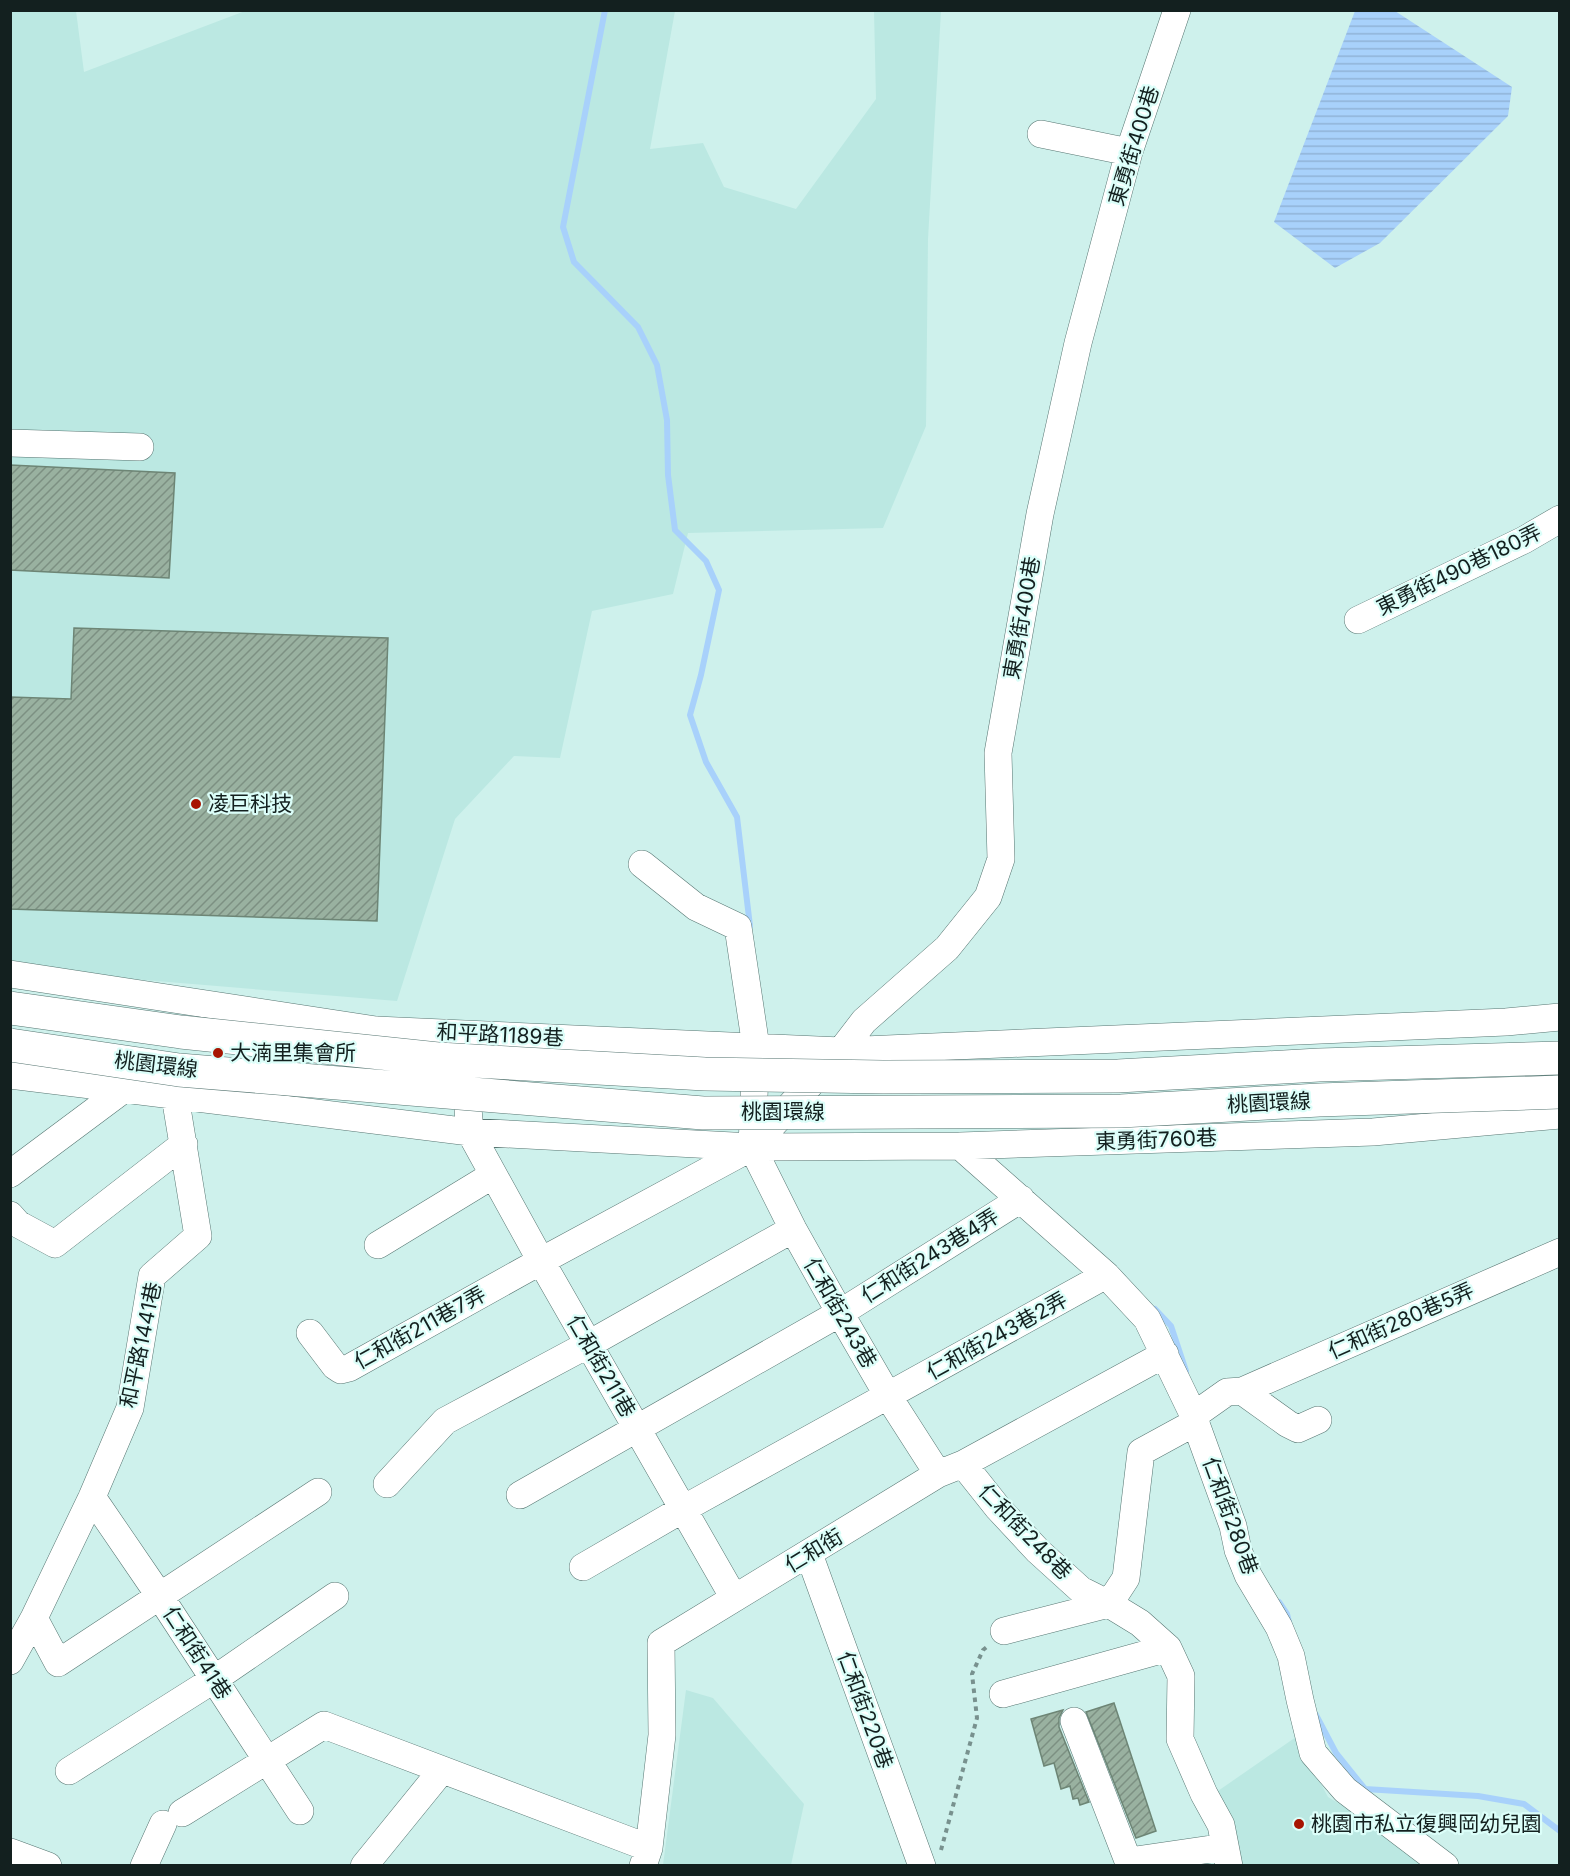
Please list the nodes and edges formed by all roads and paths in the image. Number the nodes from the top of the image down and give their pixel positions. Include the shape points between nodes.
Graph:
1 (1177, 10) edge
2 (1041, 134) dead end
3 (1129, 152) junction
4 (10, 443) edge
5 (140, 447) dead end
6 (1560, 519) edge
7 (1358, 620) dead end
8 (642, 864) dead end
9 (10, 974) edge
10 (10, 1008) edge
11 (1560, 1017) edge
12 (1506, 1022) junction
13 (462, 1033) junction
14 (10, 1045) edge
15 (756, 1047) junction
16 (841, 1051) junction
17 (1560, 1058) edge
18 (10, 1075) edge
19 (124, 1089) junction
20 (1560, 1092) edge
21 (175, 1096) junction
22 (1560, 1115) edge
23 (1515, 1120) junction
24 (470, 1132) junction
25 (184, 1144) junction
26 (960, 1146) junction
27 (752, 1147) junction
28 (10, 1174) edge
29 (493, 1175) junction
30 (1021, 1199) junction
31 (10, 1215) edge
32 (793, 1229) junction
33 (378, 1245) dead end
34 (1560, 1252) edge
35 (541, 1261) junction
36 (1106, 1275) junction
37 (840, 1313) junction
38 (310, 1333) dead end
39 (589, 1344) junction
40 (1165, 1354) junction
41 (1242, 1391) junction
42 (888, 1396) junction
43 (1194, 1419) junction
44 (1318, 1420) dead end
45 (637, 1429) junction
46 (963, 1464) junction
47 (938, 1474) junction
48 (387, 1484) dead end
49 (318, 1492) dead end
50 (520, 1495) dead end
51 (92, 1497) junction
52 (683, 1509) junction
53 (809, 1554) junction
54 (583, 1567) dead end
55 (159, 1595) junction
56 (335, 1596) dead end
57 (734, 1598) junction
58 (1109, 1604) junction
59 (34, 1618) junction
60 (1004, 1630) joint
61 (1168, 1648) junction
62 (10, 1661) edge
63 (213, 1680) junction
64 (1003, 1694) dead end
65 (1074, 1721) dead end
66 (267, 1761) junction
67 (442, 1770) junction
68 (69, 1771) dead end
69 (300, 1811) dead end
70 (1227, 1856) edge
71 (646, 1857) edge
72 (931, 1860) edge
73 (1130, 1863) edge
74 (144, 1866) edge
75 (364, 1866) edge
76 (1445, 1866) edge

1 - 3 street, 東勇街400巷
2 - 3 street
3 - 16 street, 東勇街400巷 via 1078,343 1040,514 998,753 1001,859 988,897 947,948 864,1021
4 - 5 street
6 - 7 street, 東勇街490巷180弄
8 - 15 street via 696,907 738,927
9 - 13 street, 和平路1189巷 via 376,1030
10 - 17 highway, 桃園環線, bridge via 181,1032 438,1059 705,1074 1118,1076
11 - 12 street, 和平路1189巷
12 - 16 street, 和平路1189巷
12 - 23 street
13 - 15 street, 和平路1189巷
13 - 24 street
14 - 20 highway, 桃園環線, bridge via 179,1070 703,1113 1121,1111
15 - 16 street, 和平路1189巷
15 - 27 street
16 - 27 street, 東勇街400巷
18 - 19 street
19 - 21 street
19 - 28 street
21 - 24 street
21 - 25 street, 和平路1441巷
22 - 23 street, 東勇街760巷
23 - 26 street, 東勇街760巷 via 1373,1132
24 - 27 street
24 - 29 street, 仁和街211巷
25 - 31 street via 55,1244 18,1224
25 - 51 street, 和平路1441巷 via 198,1236 152,1276 130,1408
26 - 27 street, 東勇街760巷
26 - 30 street, 仁和街280巷
27 - 32 street, 仁和街243巷
27 - 35 street, 仁和街211巷7弄
29 - 33 street
29 - 35 street, 仁和街211巷
30 - 36 street, 仁和街280巷
30 - 37 street, 仁和街243巷4弄
32 - 37 street, 仁和街243巷
32 - 39 street
34 - 41 street, 仁和街280巷5弄
35 - 38 street, 仁和街211巷7弄 via 349,1368 341,1370 335,1366
35 - 39 street, 仁和街211巷
36 - 40 street, 仁和街280巷 via 1147,1319
36 - 42 street, 仁和街243巷2弄
37 - 42 street, 仁和街243巷
37 - 45 street, 仁和街243巷4弄
39 - 45 street, 仁和街211巷
39 - 48 street via 445,1421
40 - 43 street, 仁和街280巷
40 - 46 street, 仁和街
41 - 43 street, 仁和街280巷5弄 via 1227,1392
41 - 44 street via 1298,1429
42 - 47 street, 仁和街243巷
42 - 52 street, 仁和街243巷2弄
43 - 58 street, 仁和街280巷5弄 via 1141,1452 1126,1578
43 - 76 street, 仁和街280巷 via 1248,1575 1280,1627 1291,1656 1313,1753 1345,1790
45 - 50 street, 仁和街243巷4弄
45 - 52 street, 仁和街211巷
46 - 47 street, 仁和街
46 - 58 street, 仁和街248巷 via 1038,1551 1081,1590
47 - 53 street, 仁和街
49 - 55 street
51 - 55 street, 仁和街41巷
51 - 59 street, 和平路1441巷
52 - 54 street, 仁和街243巷2弄
52 - 57 street, 仁和街211巷
53 - 57 street, 仁和街
53 - 72 street, 仁和街220巷
55 - 59 street via 58,1663
55 - 63 street, 仁和街41巷
56 - 63 street
57 - 71 street, 仁和街 via 661,1643 662,1735
58 - 60 street
58 - 61 street, 仁和街248巷 via 1140,1623
59 - 62 street, 和平路1441巷
60 - 72 path via 983,1650 972,1674 977,1718
61 - 64 street
61 - 70 street, 仁和街248巷 via 1181,1676 1180,1739 1221,1825
63 - 66 street, 仁和街41巷
63 - 68 street
65 - 73 street
66 - 67 street via 324,1725
66 - 69 street, 仁和街41巷
66 - 74 street via 172,1818
67 - 71 street
67 - 75 street
70 - 73 street

